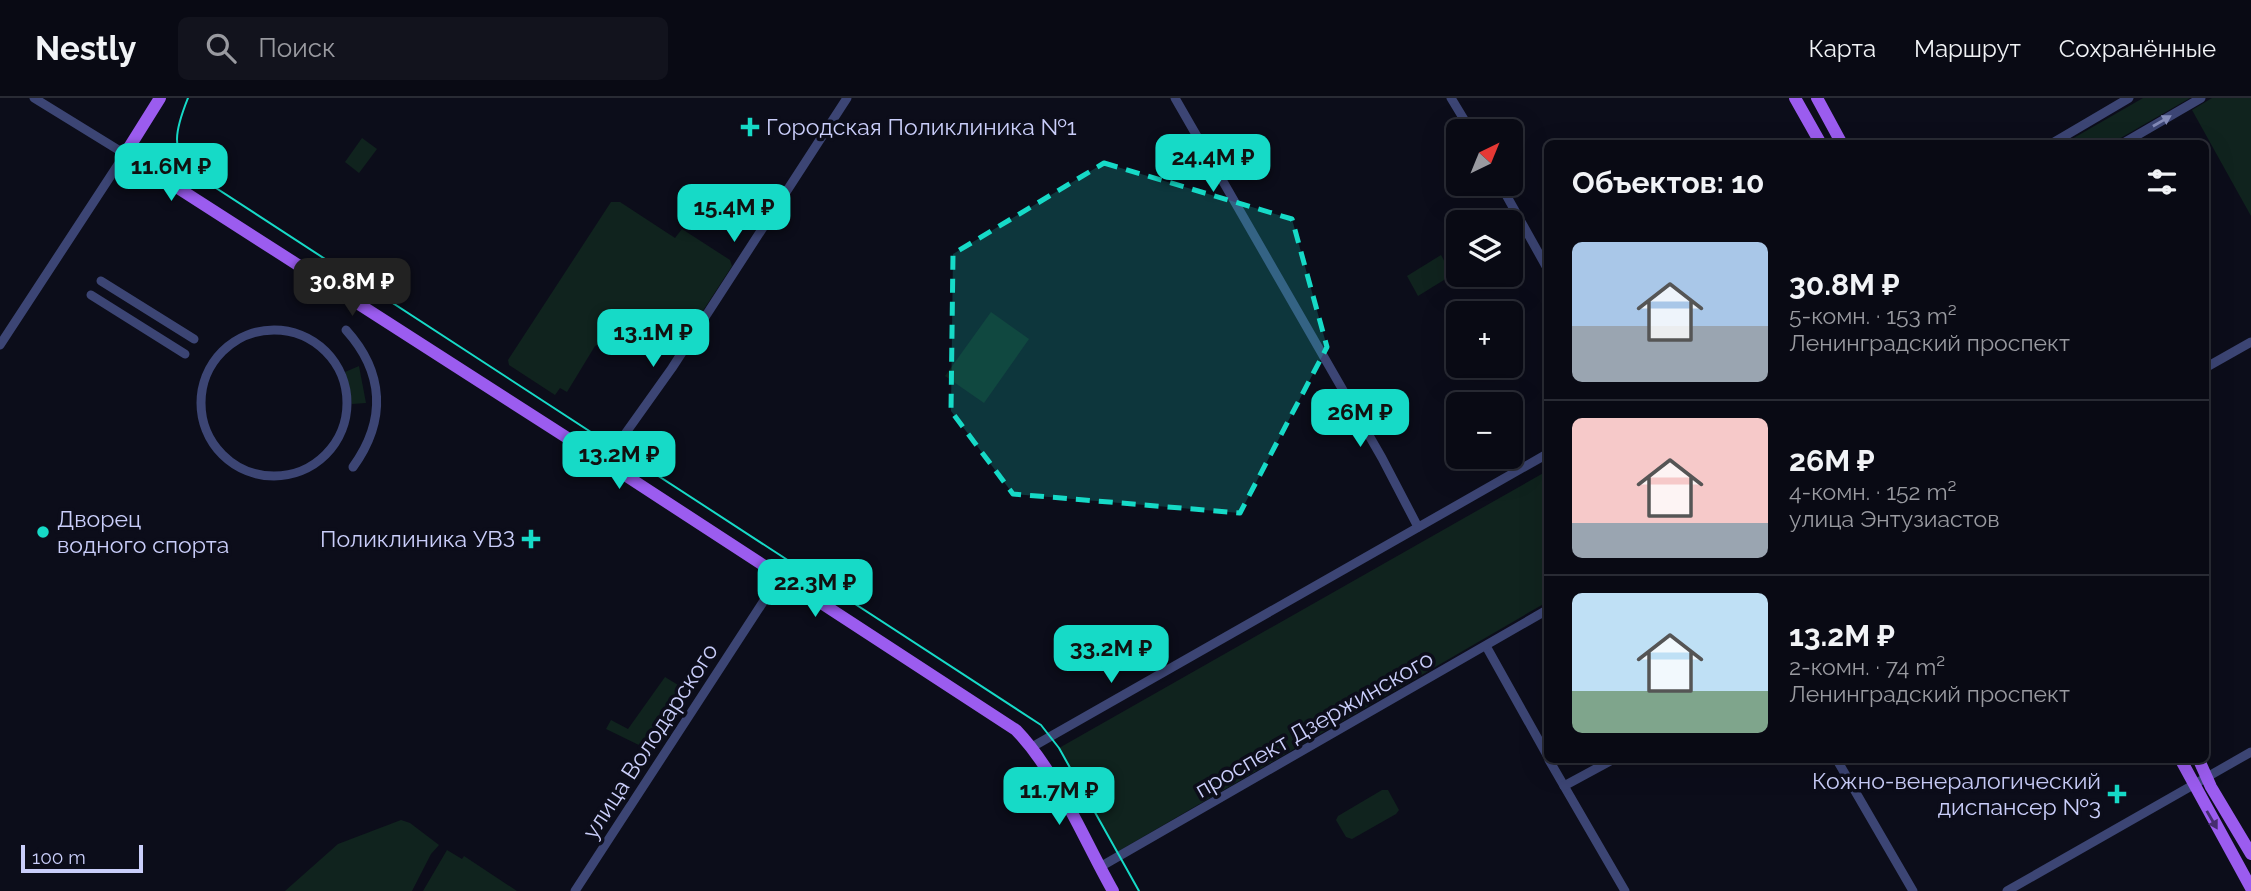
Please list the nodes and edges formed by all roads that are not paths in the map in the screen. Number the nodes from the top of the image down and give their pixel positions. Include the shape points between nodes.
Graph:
1 (34, 98) edge
2 (160, 98) edge
3 (847, 98) edge
4 (1175, 98) edge
5 (1451, 98) edge
6 (1795, 98) edge
7 (1817, 98) edge
8 (2129, 98) edge
9 (2201, 98) edge
10 (2111, 102) edge
11 (1464, 119) edge
12 (1819, 140) edge
13 (1840, 140) edge
14 (2058, 140) edge
15 (2129, 140) edge
16 (125, 154) junction
17 (1507, 196) edge
18 (1544, 263) edge
19 (101, 281) dead end
20 (91, 295) dead end
21 (345, 330) dead end
22 (242, 337) joint
23 (194, 339) dead end
24 (2251, 342) edge
25 (0, 345) edge
26 (186, 354) dead end
27 (2209, 366) edge
28 (1544, 456) edge
29 (606, 461) junction
30 (353, 467) dead end
31 (1418, 527) junction
32 (780, 576) junction
33 (1544, 612) edge
34 (1486, 646) junction
35 (1031, 747) junction
36 (1544, 750) edge
37 (2251, 752) edge
38 (1551, 763) edge
39 (1606, 763) edge
40 (1840, 763) edge
41 (2182, 763) edge
42 (2201, 763) edge
43 (2208, 776) junction
44 (2195, 784) junction
45 (1564, 786) junction
46 (2251, 854) edge
47 (1100, 867) junction
48 (2251, 888) edge
49 (575, 891) edge
50 (1113, 891) edge
51 (1625, 891) edge
52 (1913, 891) edge
53 (2007, 891) edge

1 - 16 street
2 - 16 main road
3 - 29 street via 678,359
4 - 31 street
5 - 11 street
6 - 12 main road
7 - 13 main road
8 - 10 street
15 -> 9 street
10 - 14 street
16 - 25 street
16 - 29 main road
17 - 18 street
19 - 23 street
20 - 26 street
21 - 30 street via 368,359 376,394 372,432
22 - 22 street via 276,330 302,336 321,349 339,372 346,398 343,427 330,450 302,471 273,476 244,470 223,455 210,436 202,409 205,380 218,356
24 - 27 street
28 - 31 street
29 - 32 main road
31 - 35 street
32 - 35 main road via 1016,730
32 - 49 street, улица Володарского
33 - 34 street, проспект Дзержинского
34 - 36 street
34 - 47 street, проспект Дзержинского
35 - 47 main road
37 - 43 street
38 - 45 street
39 - 45 street
40 - 52 street
41 - 44 main road
42 - 43 main road
43 - 44 street
43 - 46 main road
44 -> 48 main road
44 - 53 street
45 - 51 street
47 - 50 main road

